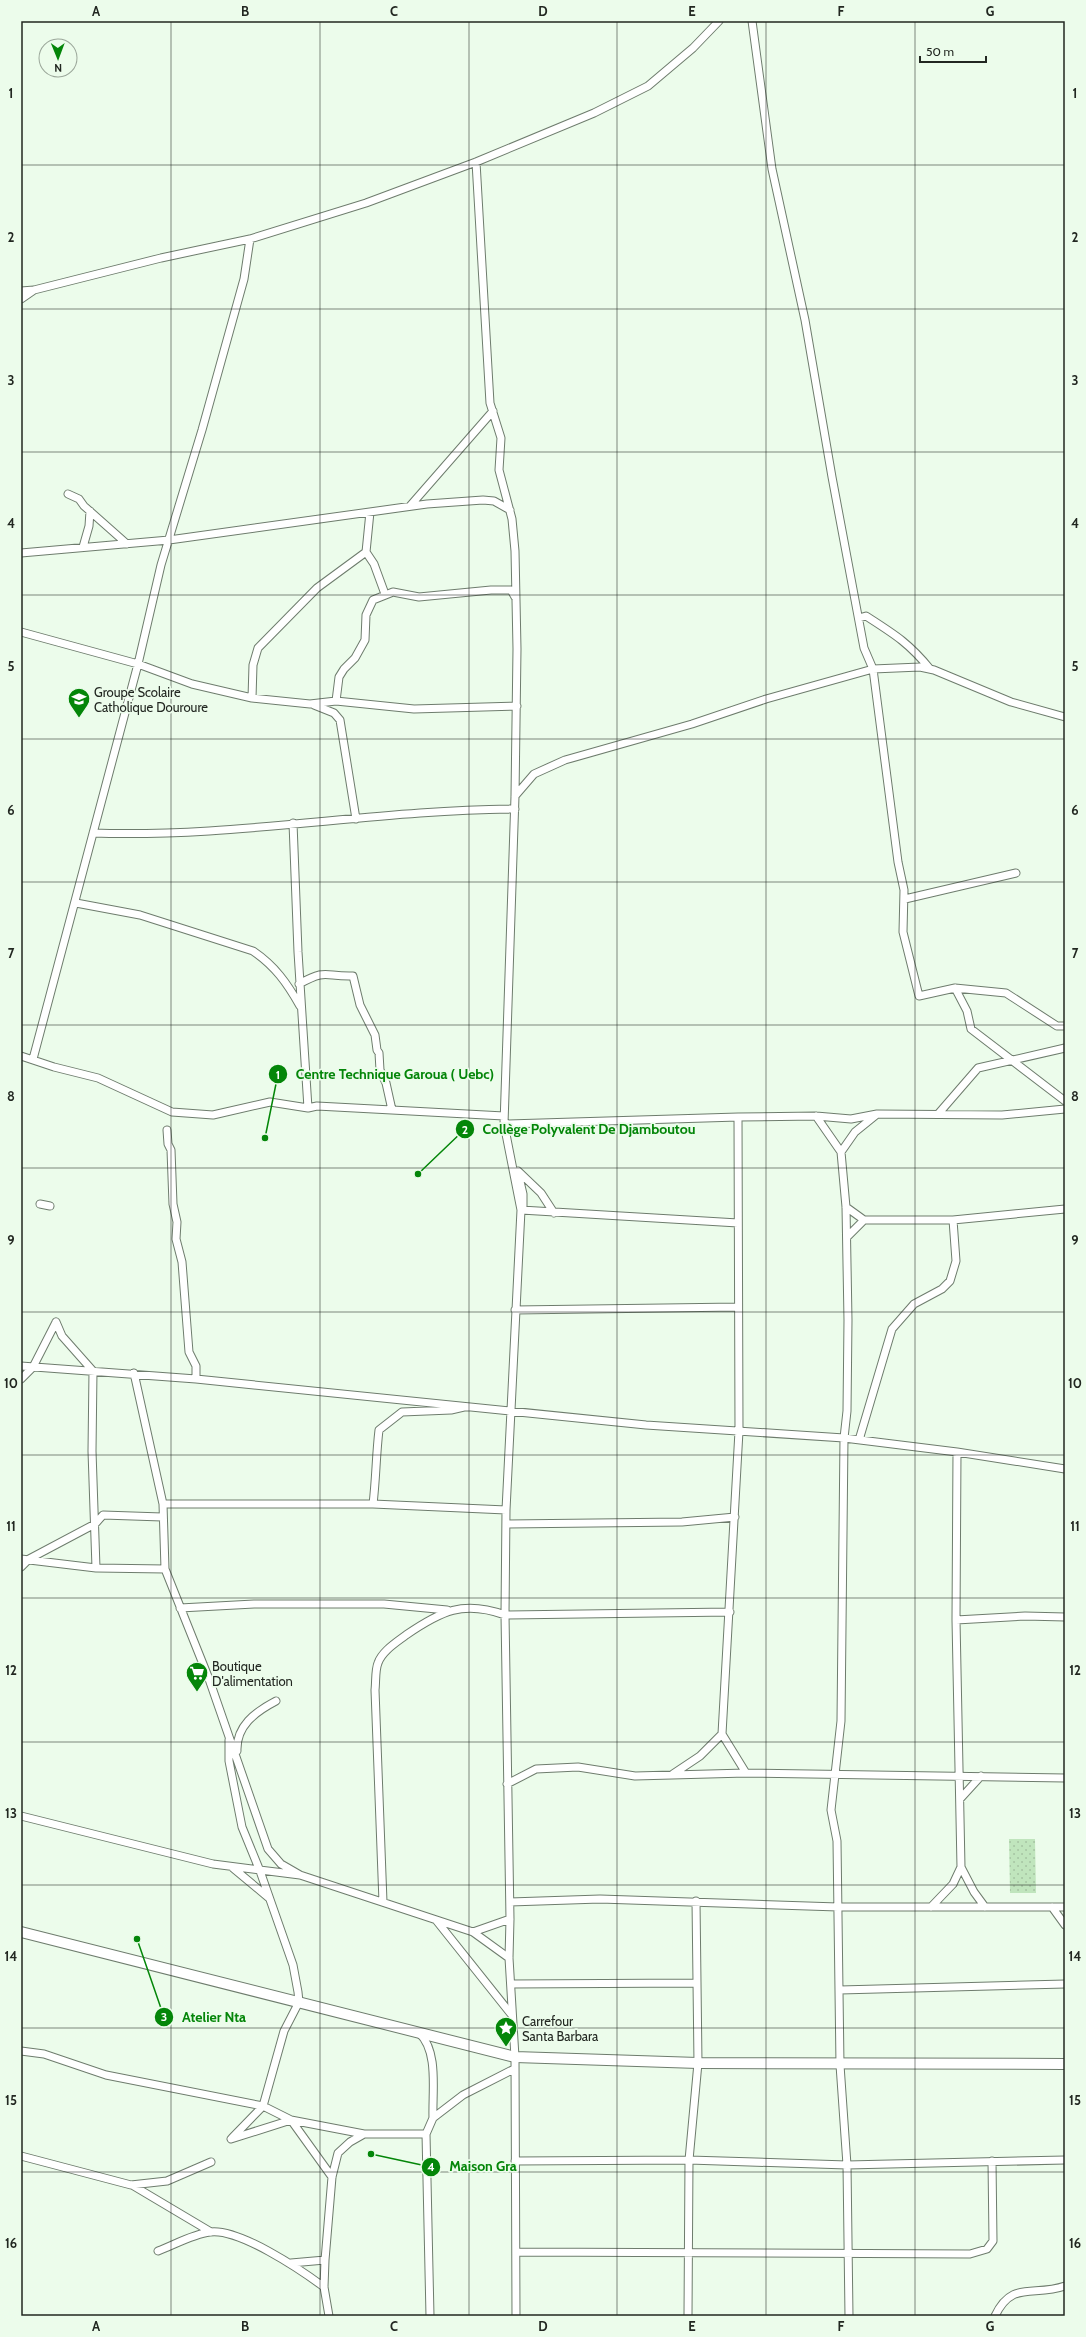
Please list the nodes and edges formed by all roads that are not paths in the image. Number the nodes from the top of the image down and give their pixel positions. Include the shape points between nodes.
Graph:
1 (719, 21) edge
2 (752, 21) edge
3 (476, 162) junction
4 (250, 239) junction
5 (34, 290) junction
6 (21, 291) edge
7 (21, 299) edge
8 (493, 411) junction
9 (68, 494) dead end
10 (410, 506) junction
11 (510, 510) junction
12 (90, 511) junction
13 (370, 512) junction
14 (168, 540) junction
15 (126, 544) junction
16 (83, 547) junction
17 (366, 552) junction
18 (21, 553) edge
19 (385, 594) junction
20 (516, 598) junction
21 (859, 618) junction
22 (21, 632) edge
23 (138, 664) junction
24 (873, 669) junction
25 (930, 669) junction
26 (252, 698) junction
27 (336, 701) junction
28 (310, 704) junction
29 (517, 706) junction
30 (1065, 717) edge
31 (515, 796) junction
32 (515, 809) junction
33 (356, 819) junction
34 (293, 823) junction
35 (93, 833) junction
36 (1016, 873) dead end
37 (905, 900) junction
38 (76, 903) junction
39 (300, 984) junction
40 (955, 988) junction
41 (301, 1008) junction
42 (1065, 1026) edge
43 (1065, 1048) edge
44 (21, 1056) edge
45 (33, 1059) junction
46 (1010, 1060) junction
47 (1065, 1102) edge
48 (308, 1108) junction
49 (1065, 1109) edge
50 (392, 1110) junction
51 (939, 1113) junction
52 (877, 1114) junction
53 (504, 1116) junction
54 (816, 1116) junction
55 (738, 1117) junction
56 (504, 1124) junction
57 (167, 1130) dead end
58 (840, 1152) junction
59 (517, 1170) junction
60 (40, 1204) dead end
61 (50, 1206) dead end
62 (846, 1207) junction
63 (1065, 1209) edge
64 (522, 1211) junction
65 (554, 1213) junction
66 (864, 1220) junction
67 (952, 1220) junction
68 (738, 1223) junction
69 (847, 1237) junction
70 (738, 1307) junction
71 (515, 1310) junction
72 (21, 1366) edge
73 (33, 1367) junction
74 (93, 1371) junction
75 (134, 1373) junction
76 (21, 1378) edge
77 (196, 1379) junction
78 (472, 1406) junction
79 (510, 1412) junction
80 (739, 1431) junction
81 (844, 1438) junction
82 (859, 1440) junction
83 (958, 1452) junction
84 (1065, 1469) edge
85 (163, 1504) junction
86 (373, 1504) junction
87 (506, 1510) junction
88 (162, 1517) junction
89 (734, 1517) junction
90 (95, 1524) junction
91 (506, 1524) junction
92 (21, 1559) edge
93 (29, 1559) junction
94 (21, 1567) edge
95 (96, 1568) junction
96 (165, 1569) junction
97 (180, 1608) junction
98 (447, 1610) junction
99 (730, 1612) junction
100 (505, 1615) junction
101 (1065, 1617) edge
102 (956, 1620) junction
103 (276, 1701) dead end
104 (228, 1734) junction
105 (722, 1734) junction
106 (237, 1757) junction
107 (1065, 1771) edge
108 (746, 1773) junction
109 (834, 1774) junction
110 (672, 1775) junction
111 (960, 1775) junction
112 (981, 1776) junction
113 (1062, 1778) edge
114 (507, 1784) junction
115 (960, 1799) junction
116 (21, 1816) edge
117 (961, 1867) junction
118 (232, 1868) junction
119 (260, 1871) junction
120 (300, 1875) junction
121 (270, 1899) junction
122 (696, 1901) junction
123 (383, 1902) junction
124 (510, 1902) junction
125 (838, 1907) junction
126 (931, 1907) junction
127 (986, 1907) junction
128 (1052, 1907) junction
129 (1065, 1907) edge
130 (510, 1919) junction
131 (436, 1920) junction
132 (1065, 1925) edge
133 (21, 1932) edge
134 (473, 1932) junction
135 (508, 1958) junction
136 (696, 1983) junction
137 (511, 1984) junction
138 (1065, 1984) edge
139 (840, 1990) junction
140 (299, 2002) junction
141 (511, 2014) junction
142 (417, 2032) junction
143 (21, 2051) edge
144 (515, 2057) junction
145 (698, 2063) junction
146 (1065, 2064) edge
147 (840, 2065) junction
148 (514, 2069) junction
149 (263, 2106) junction
150 (433, 2118) junction
151 (291, 2120) junction
152 (364, 2134) junction
153 (426, 2134) junction
154 (24, 2157) edge
155 (689, 2160) junction
156 (1065, 2160) edge
157 (514, 2161) junction
158 (992, 2161) junction
159 (21, 2162) edge
160 (211, 2162) dead end
161 (847, 2165) junction
162 (332, 2177) junction
163 (131, 2185) junction
164 (211, 2232) junction
165 (158, 2251) dead end
166 (516, 2252) junction
167 (690, 2254) junction
168 (848, 2254) junction
169 (325, 2260) junction
170 (291, 2263) junction
171 (1065, 2286) edge
172 (324, 2287) junction
173 (329, 2316) edge
174 (430, 2316) edge
175 (516, 2316) edge
176 (688, 2316) edge
177 (849, 2316) edge
178 (995, 2316) edge

1 - 3 street via 693,48 648,86 594,113
2 - 21 street via 772,169 806,320
3 - 4 street via 366,203
3 - 8 street via 490,403
4 - 5 street
4 - 14 street via 244,279
5 - 6 street
5 - 7 street
8 - 10 street
8 - 11 street via 501,438 499,470
9 - 12 street via 79,499
10 - 11 street via 483,500 494,501
10 - 13 street
11 - 20 street via 515,551
12 - 15 street
12 - 16 street
13 - 14 street
13 - 17 street
14 - 15 street
14 - 23 street
15 - 16 street
16 - 18 street
17 - 19 street via 374,564
17 - 26 street via 317,588 258,648 253,665
19 - 20 street via 393,592 419,597 511,590
19 - 27 street via 373,600 365,623 365,640 355,658 339,677
20 - 29 street
21 - 24 street via 864,648
21 - 25 street via 866,616 897,635 914,649
22 - 23 street
23 - 26 street via 192,684
23 - 35 street
24 - 25 street
24 - 31 street via 565,760 534,774
24 - 37 street
25 - 30 street via 1021,706
26 - 28 street
27 - 28 street
27 - 29 street via 414,709
28 - 33 street via 334,713 340,720
29 - 31 street
31 - 32 street
32 - 33 street via 481,809
32 - 53 street
33 - 34 street
34 - 35 street via 228,830
34 - 39 street
35 - 38 street
36 - 37 street
37 - 40 street via 903,932 920,996
38 - 41 street via 140,915 253,951 279,972
38 - 45 street
39 - 41 street
39 - 50 street via 309,977 322,973 353,976 360,1005 375,1035 380,1070 386,1082
40 - 42 street via 1006,992 1057,1026
40 - 46 street via 967,1011 971,1029
41 - 48 street
43 - 46 street
44 - 45 street
45 - 48 street via 54,1068 98,1078 172,1112 213,1115 270,1102
46 - 47 street
46 - 51 street via 978,1068
48 - 50 street
49 - 51 street via 1002,1115
50 - 53 street
51 - 52 street
52 - 54 street via 851,1119
52 - 58 street via 855,1132
53 - 56 street
54 - 55 street
54 - 58 street
55 - 56 street
55 - 68 street
56 - 59 street
56 - 64 street
57 - 77 street via 174,1177 173,1204 177,1222 176,1239 182,1262 189,1352 196,1366
58 - 62 street
59 - 64 street via 523,1194
59 - 65 street via 541,1192
60 - 61 street
62 - 66 street
62 - 69 street
63 - 67 street
64 - 65 street
64 - 71 street
65 - 68 street
66 - 67 street
66 - 69 street
67 - 82 street via 956,1261 950,1281 942,1289 914,1304 892,1329
68 - 70 street
69 - 81 street via 848,1335
70 - 71 street
70 - 80 street
71 - 79 street
72 - 73 street
73 - 74 street
73 - 74 street via 56,1322 66,1342
73 - 76 street
74 - 75 street
74 - 90 street via 92,1451
75 - 77 street
75 - 85 street
77 - 78 street
78 - 79 street
78 - 86 street via 451,1410 402,1412 379,1430 377,1480
79 - 80 street
79 - 87 street
80 - 81 street
80 - 89 street
81 - 82 street
81 - 109 street via 841,1721
82 - 83 street
83 - 84 street
83 - 102 street
85 - 86 street
85 - 88 street
86 - 87 street
87 - 91 street
88 - 90 street via 103,1515
88 - 96 street
89 - 91 street via 682,1522
89 - 99 street
90 - 93 street
90 - 95 street
91 - 100 street
92 - 93 street
93 - 94 street
93 - 95 street
95 - 96 street
96 - 97 street
97 - 98 street via 254,1604 384,1604
97 - 104 street
98 - 100 street via 468,1607 487,1609
98 - 123 street via 393,1644 378,1662 375,1690
99 - 100 street
99 - 105 street
100 - 114 street
101 - 102 street via 1025,1616
102 - 111 street
103 - 106 street via 254,1714 245,1723 238,1737
104 - 106 street
104 - 119 street via 229,1761 242,1827
105 - 108 street
105 - 110 street via 700,1756
106 - 120 street via 268,1849 281,1864
107 - 113 street
108 - 109 street
108 - 110 street
109 - 111 street
109 - 125 street via 831,1810 837,1841
110 - 114 street via 635,1776 578,1767 536,1769
111 - 112 street
111 - 115 street
112 - 113 street
112 - 115 street
114 - 124 street
115 - 117 street
116 - 118 street
117 - 126 street via 953,1884
117 - 127 street via 974,1892
118 - 119 street
118 - 121 street
119 - 120 street
119 - 121 street
120 - 123 street
121 - 140 street via 293,1965
122 - 124 street
122 - 125 street
122 - 136 street
123 - 131 street
124 - 130 street
125 - 126 street
125 - 139 street
126 - 127 street
127 - 128 street
128 - 129 street
128 - 132 street
130 - 134 street
130 - 135 street
131 - 134 street
131 - 141 street
133 - 140 main road
134 - 135 street
135 - 137 street
136 - 137 street
136 - 145 street
137 - 141 street
138 - 139 street
139 - 147 street
140 - 142 main road
140 - 149 street via 284,2031
141 - 144 street
142 - 144 main road
142 - 150 street via 425,2038 432,2053
143 - 149 street via 44,2054 106,2075
144 - 145 main road
144 - 148 street
145 - 147 main road
145 - 155 street
146 - 147 main road
147 - 161 street
148 - 150 street via 463,2095
148 - 157 street
149 - 151 street
149 - 151 street via 231,2139
150 - 153 street
151 - 152 street
151 - 162 street
152 - 153 street
152 - 162 street via 338,2153
153 - 174 street
154 - 159 street
154 - 163 street
155 - 157 street
155 - 161 street
155 - 167 street
156 - 158 street
157 - 166 street
158 - 161 street
158 - 168 street via 994,2234 993,2241 987,2249 970,2254
160 - 163 street via 168,2181
161 - 168 street
162 - 169 street
163 - 164 street
164 - 165 street
164 - 170 street via 236,2236
166 - 167 street
166 - 175 street
167 - 168 street
167 - 176 street
168 - 177 street
169 - 170 street
169 - 172 street
170 - 172 street
171 - 178 street via 1050,2291 1016,2292 1003,2300
172 - 173 street

